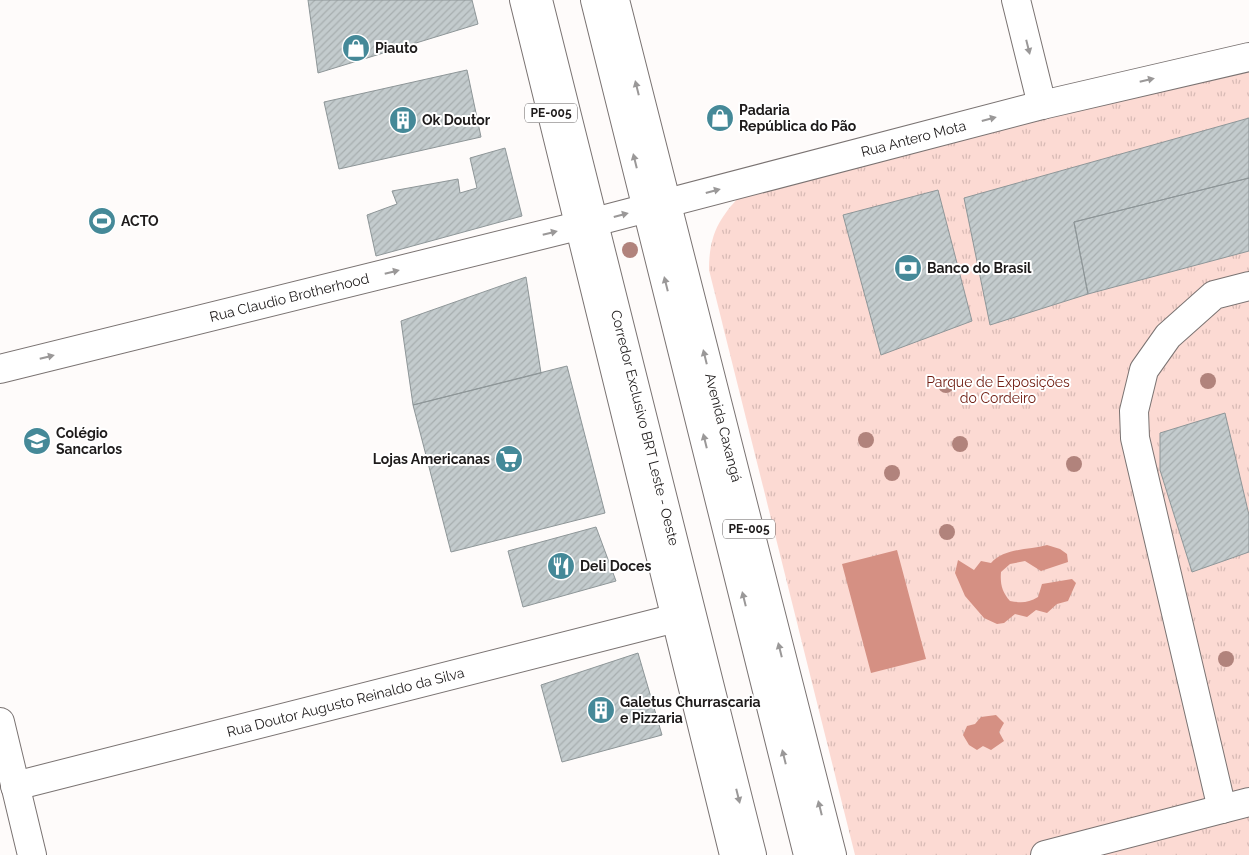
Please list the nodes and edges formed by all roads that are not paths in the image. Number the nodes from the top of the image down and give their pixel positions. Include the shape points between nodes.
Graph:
1 (524, 0) edge
2 (538, 0) edge
3 (596, 0) edge
4 (615, 0) edge
5 (1016, 0) edge
6 (1249, 57) edge
7 (1042, 105) junction
8 (657, 206) junction
9 (586, 224) junction
10 (1249, 286) edge
11 (0, 369) edge
12 (676, 618) junction
13 (0, 722) edge
14 (15, 786) junction
15 (1249, 802) edge
16 (1222, 809) junction
17 (32, 855) edge
18 (734, 855) edge
19 (752, 855) edge
20 (808, 855) edge
21 (832, 855) edge
22 (1045, 855) edge

1 - 9 street, PE-005
2 - 9 street, Corredor Exclusivo BRT Leste - Oeste
8 -> 3 street
8 -> 4 street, Avenida Caxangá / PE-005
5 -> 7 street
7 -> 6 street, Rua Antero Mota
8 -> 7 street, Rua Antero Mota
9 -> 8 street, Rua Antero Mota
20 -> 8 street
21 -> 8 street, Avenida Caxangá / PE-005
11 -> 9 street, Rua Claudio Brotherhood
9 - 12 street, PE-005
9 -> 19 street, Corredor Exclusivo BRT Leste - Oeste
10 - 16 street via 1214,294 1168,336 1144,370 1134,411 1135,438
12 - 14 street, Rua Doutor Augusto Reinaldo da Silva
12 - 18 street, PE-005
13 - 14 street
14 - 17 street
15 - 16 street
16 - 22 street

